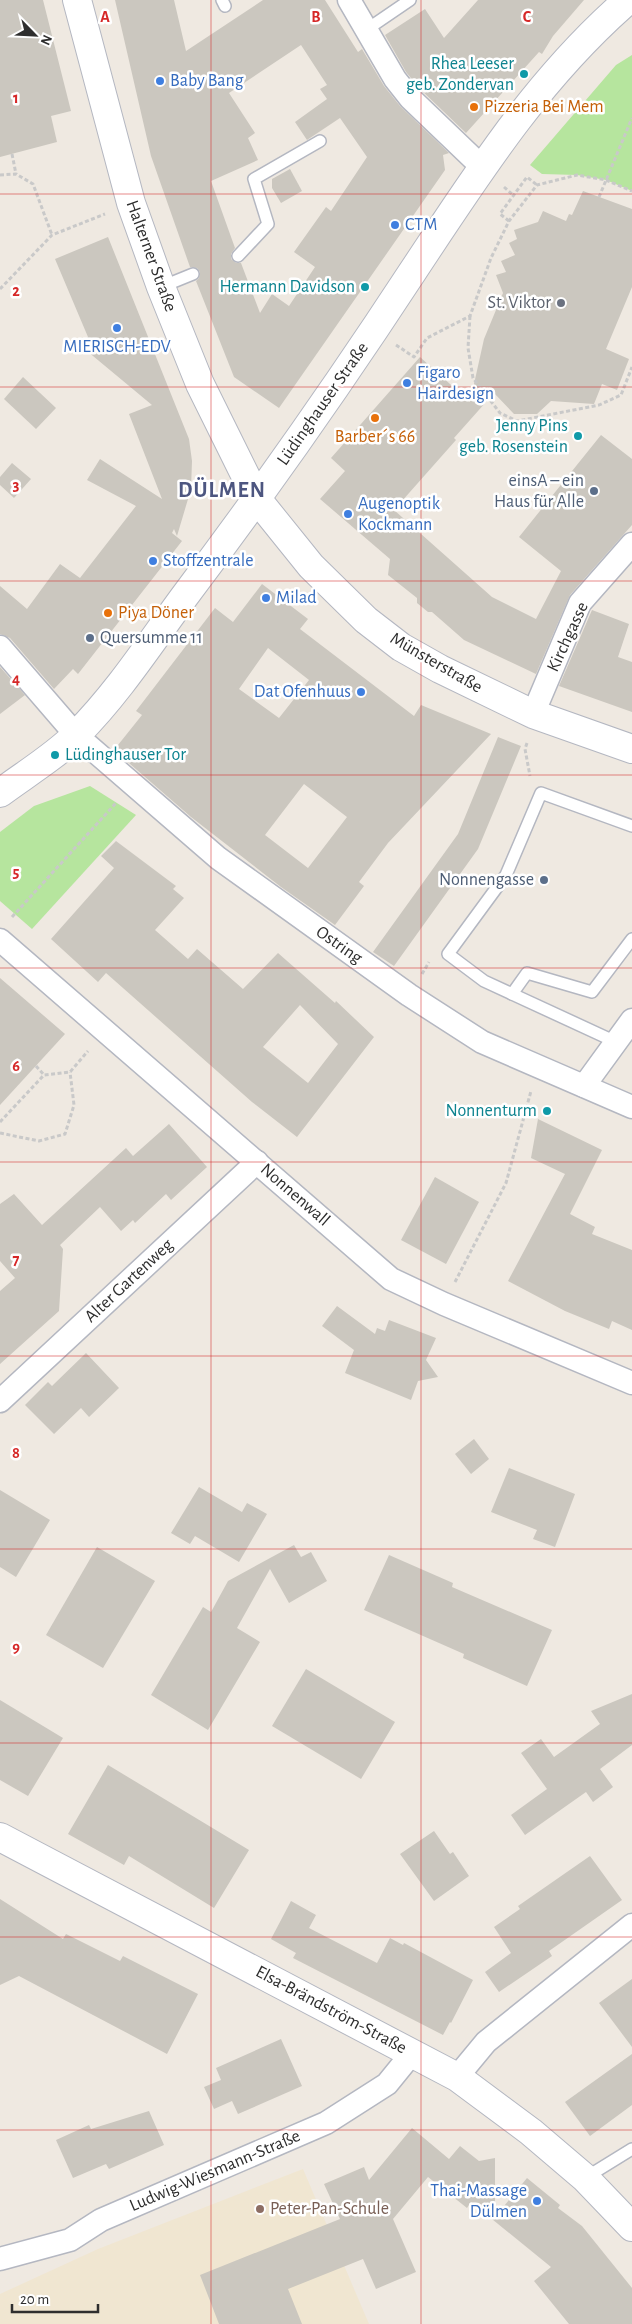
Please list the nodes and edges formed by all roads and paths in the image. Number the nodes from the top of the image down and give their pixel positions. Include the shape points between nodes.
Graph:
1 (78, 0) edge
2 (349, 0) edge
3 (410, 0) edge
4 (628, 0) edge
5 (366, 30) junction
6 (632, 118) edge
7 (320, 141) dead end
8 (12, 154) dead end
9 (481, 166) junction
10 (16, 174) junction
11 (0, 175) edge
12 (606, 180) junction
13 (538, 185) junction
14 (632, 191) edge
15 (599, 197) dead end
16 (131, 204) junction
17 (509, 221) junction
18 (52, 235) junction
19 (238, 256) dead end
20 (193, 274) dead end
21 (161, 287) junction
22 (0, 289) edge
23 (470, 316) junction
24 (374, 330) junction
25 (632, 367) edge
26 (257, 500) junction
27 (632, 544) edge
28 (0, 647) edge
29 (533, 714) junction
30 (76, 735) junction
31 (632, 749) edge
32 (132, 785) junction
33 (0, 792) edge
34 (541, 793) junction
35 (632, 826) edge
36 (3, 931) edge
37 (632, 939) edge
38 (448, 954) junction
39 (512, 994) junction
40 (409, 995) junction
41 (632, 1020) edge
42 (105, 1032) junction
43 (616, 1042) junction
44 (36, 1066) dead end
45 (539, 1067) junction
46 (70, 1072) junction
47 (44, 1074) junction
48 (584, 1086) junction
49 (632, 1107) edge
50 (0, 1122) edge
51 (0, 1133) edge
52 (257, 1162) junction
53 (444, 1304) junction
54 (632, 1383) edge
55 (0, 1400) edge
56 (0, 1837) edge
57 (632, 1925) edge
58 (414, 2052) junction
59 (457, 2076) junction
60 (632, 2149) edge
61 (585, 2178) junction
62 (632, 2227) edge
63 (0, 2259) edge

1 - 16 street, Halterner Straße
2 - 5 street
3 - 5 lane
4 - 9 street, Lüdinghauser Straße via 548,78
5 - 9 street via 410,98
6 - 12 path
7 - 19 lane via 254,179 268,224
8 - 10 path
9 - 24 street, Lüdinghauser Straße
10 - 11 path
10 - 18 path via 34,184
12 - 13 path via 577,175
12 - 14 path
12 - 15 path
13 - 17 path
13 - 17 path via 526,177 500,214
16 - 18 path
16 - 21 street, Halterner Straße
17 - 23 path via 491,258
18 - 22 path
20 - 21 lane
21 - 26 street, Halterner Straße via 200,384
23 - 24 path via 427,338 414,357
23 - 25 path via 468,348 473,378 500,413 517,421 599,405 620,395
24 - 26 street, Lüdinghauser Straße
26 - 29 street, Münsterstraße via 311,566 366,620 401,647 440,670
26 - 30 street, Lüdinghauser Straße via 112,694
27 - 29 street, Kirchgasse via 580,603
28 - 30 street, Ostring
29 - 31 street, Münsterstraße
29 - 34 path via 525,749 531,780
30 - 32 street, Ostring
30 - 33 street, Lüdinghauser Straße
32 - 36 path
32 - 40 street, Ostring via 218,858
34 - 35 lane
34 - 38 lane via 506,875
36 - 42 street, Nonnenwall
37 - 39 lane via 592,992 527,972
38 - 39 lane via 484,981
38 - 40 path via 431,960
39 - 43 lane
40 - 45 street, Ostring via 482,1042
41 - 43 street
42 - 46 path
42 - 52 street, Nonnenwall
43 - 48 street
44 - 47 path
45 - 48 street, Ostring
45 - 53 path via 506,1183
46 - 47 path
46 - 51 path via 74,1105 65,1134 39,1141
47 - 50 path
48 - 49 street, Ostring
52 - 53 street, Nonnenwall via 390,1278
52 - 55 street, Alter Gartenweg
53 - 54 street, Nonnenwall
56 - 58 street, Elsa-Brändström-Straße
57 - 59 street via 486,2042
58 - 59 street, Elsa-Brändström-Straße
58 - 63 street, Ludwig-Wiesmann-Straße via 387,2084 326,2123 101,2220 70,2240
59 - 61 street, Elsa-Brändström-Straße via 505,2111
60 - 61 lane
61 - 62 street, Elsa-Brändström-Straße

